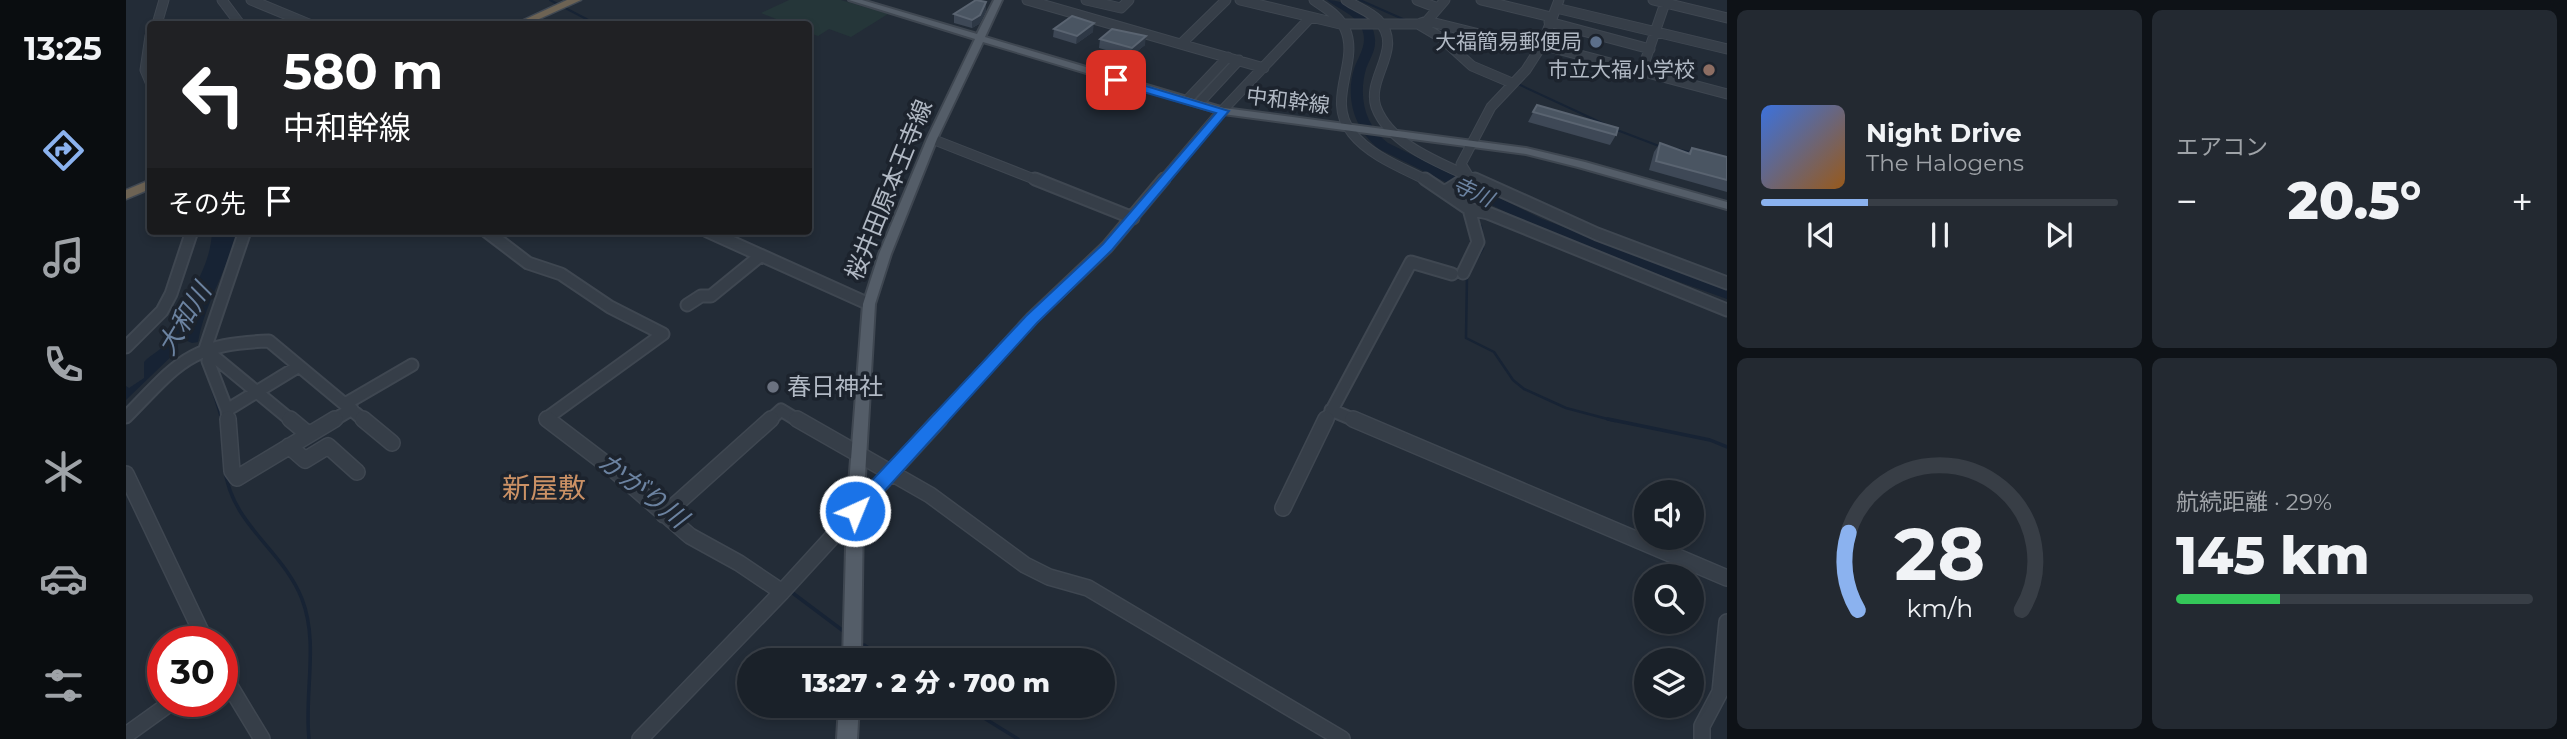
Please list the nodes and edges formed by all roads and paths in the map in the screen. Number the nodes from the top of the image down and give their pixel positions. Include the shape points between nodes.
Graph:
1 (164, 0) edge
2 (222, 0) edge
3 (251, 0) edge
4 (853, 0) edge
5 (864, 0) edge
6 (998, 0) edge
7 (1027, 0) edge
8 (1086, 0) edge
9 (1129, 0) edge
10 (1226, 0) edge
11 (1240, 0) edge
12 (1314, 0) edge
13 (1346, 0) edge
14 (1417, 0) edge
15 (1445, 0) edge
16 (1481, 0) edge
17 (1653, 0) edge
18 (1665, 3) junction
19 (568, 4) edge
20 (1557, 4) edge
21 (1438, 8) junction
22 (1310, 18) junction
23 (1727, 18) edge
24 (1550, 20) junction
25 (158, 21) edge
26 (238, 21) edge
27 (302, 21) edge
28 (527, 21) edge
29 (1379, 22) junction
30 (1421, 23) junction
31 (1347, 24) junction
32 (1657, 32) junction
33 (981, 38) junction
34 (1182, 43) junction
35 (1541, 47) junction
36 (1727, 48) edge
37 (1650, 49) junction
38 (147, 56) edge
39 (1228, 57) junction
40 (1239, 60) junction
41 (1264, 68) junction
42 (1642, 70) junction
43 (147, 75) edge
44 (1513, 82) junction
45 (1727, 94) edge
46 (1189, 98) junction
47 (1201, 101) junction
48 (1226, 110) junction
49 (1348, 126) junction
50 (1392, 131) junction
51 (932, 139) junction
52 (1474, 141) junction
53 (1468, 177) junction
54 (147, 185) edge
55 (1447, 191) junction
56 (126, 195) edge
57 (1727, 204) edge
58 (1469, 209) junction
59 (1133, 218) junction
60 (190, 235) edge
61 (244, 235) edge
62 (491, 235) edge
63 (715, 235) edge
64 (760, 256) junction
65 (1727, 282) edge
66 (869, 304) junction
67 (687, 305) dead end
68 (1727, 310) edge
69 (126, 347) edge
70 (208, 351) junction
71 (412, 365) dead end
72 (299, 366) junction
73 (257, 392) junction
74 (348, 406) junction
75 (227, 410) junction
76 (1331, 410) junction
77 (126, 417) edge
78 (308, 434) junction
79 (392, 443) dead end
80 (289, 446) junction
81 (860, 457) junction
82 (357, 472) dead end
83 (126, 474) edge
84 (890, 474) junction
85 (1283, 508) dead end
86 (855, 511) junction
87 (664, 515) junction
88 (1727, 578) edge
89 (782, 592) junction
90 (1727, 622) edge
91 (198, 626) edge
92 (852, 648) edge
93 (238, 699) edge
94 (151, 717) edge
95 (848, 718) edge
96 (126, 735) edge
97 (262, 739) edge
98 (640, 739) edge
99 (847, 739) edge
100 (1342, 739) edge
101 (1702, 739) edge

1 - 25 street
2 - 26 street
3 - 27 street
4 - 33 main road, 中和幹線
5 - 33 main road, 中和幹線
6 - 33 main road, 桜井田原本王寺線
7 - 34 street
8 - 9 street via 1121,8
10 - 34 street
11 - 22 street
12 - 31 street
13 - 29 street
14 - 21 street
15 - 21 street
16 - 24 street
17 - 18 street
18 - 23 street
18 - 32 street
19 - 28 highway
20 - 24 street
20 - 32 street
21 - 30 street
22 - 31 street
22 - 41 street
24 - 35 street
24 - 37 street
29 - 30 street
29 - 31 street
29 - 50 street via 1390,53 1373,88 1374,98
30 - 35 street
30 - 44 street via 1472,66
31 - 49 street via 1349,43 1339,93
32 - 36 street
32 - 37 street
33 - 46 main road, 中和幹線
33 - 48 main road, 中和幹線
33 - 51 main road, 桜井田原本王寺線
34 - 39 street
35 - 42 street
35 - 44 street
37 - 42 street
38 - 43 street
39 - 40 street
39 - 46 street
40 - 41 street
40 - 47 street
41 - 48 street
42 - 45 street
44 - 52 street via 1491,107
46 - 47 main road, 中和幹線
47 - 48 main road, 中和幹線
48 - 49 main road, 中和幹線
48 - 59 street
49 - 50 main road, 中和幹線
49 - 55 street via 1368,147
50 - 52 main road, 中和幹線
50 - 53 street via 1421,153
51 - 59 street
51 - 66 main road, 桜井田原本王寺線
52 - 53 street via 1461,164
52 - 57 main road, 中和幹線 via 1553,157
53 - 55 street
53 - 65 street via 1543,213
54 - 56 highway
55 - 58 street
58 - 68 street
58 - 76 street via 1479,250 1457,273 1411,262
59 - 84 street via 1086,270 1031,319
60 - 69 street via 162,311
61 - 70 street
62 - 87 street via 528,263 561,274 610,307 663,334 547,418
63 - 64 street
64 - 66 street
64 - 67 street via 711,296 701,296
66 - 81 main road, 桜井田原本王寺線
70 - 72 street via 237,342 269,341
70 - 73 street
70 - 75 street
70 - 77 street via 180,362
71 - 74 street
72 - 73 street
72 - 74 street
73 - 75 street
73 - 78 street
74 - 78 street
74 - 79 street
75 - 80 street via 232,471 237,478
76 - 85 street
76 - 88 street
78 - 80 street
80 - 82 street via 305,460 328,446
81 - 84 street
81 - 86 main road, 桜井田原本王寺線
81 - 87 street via 781,410
83 - 91 street
84 - 86 street
84 - 100 street via 930,495 1025,565 1088,588
86 - 89 street
86 - 92 main road, 桜井田原本王寺線
87 - 89 street
89 - 98 street
90 - 101 street via 1720,692 1702,726
93 - 97 street
94 - 96 street
95 - 99 main road

